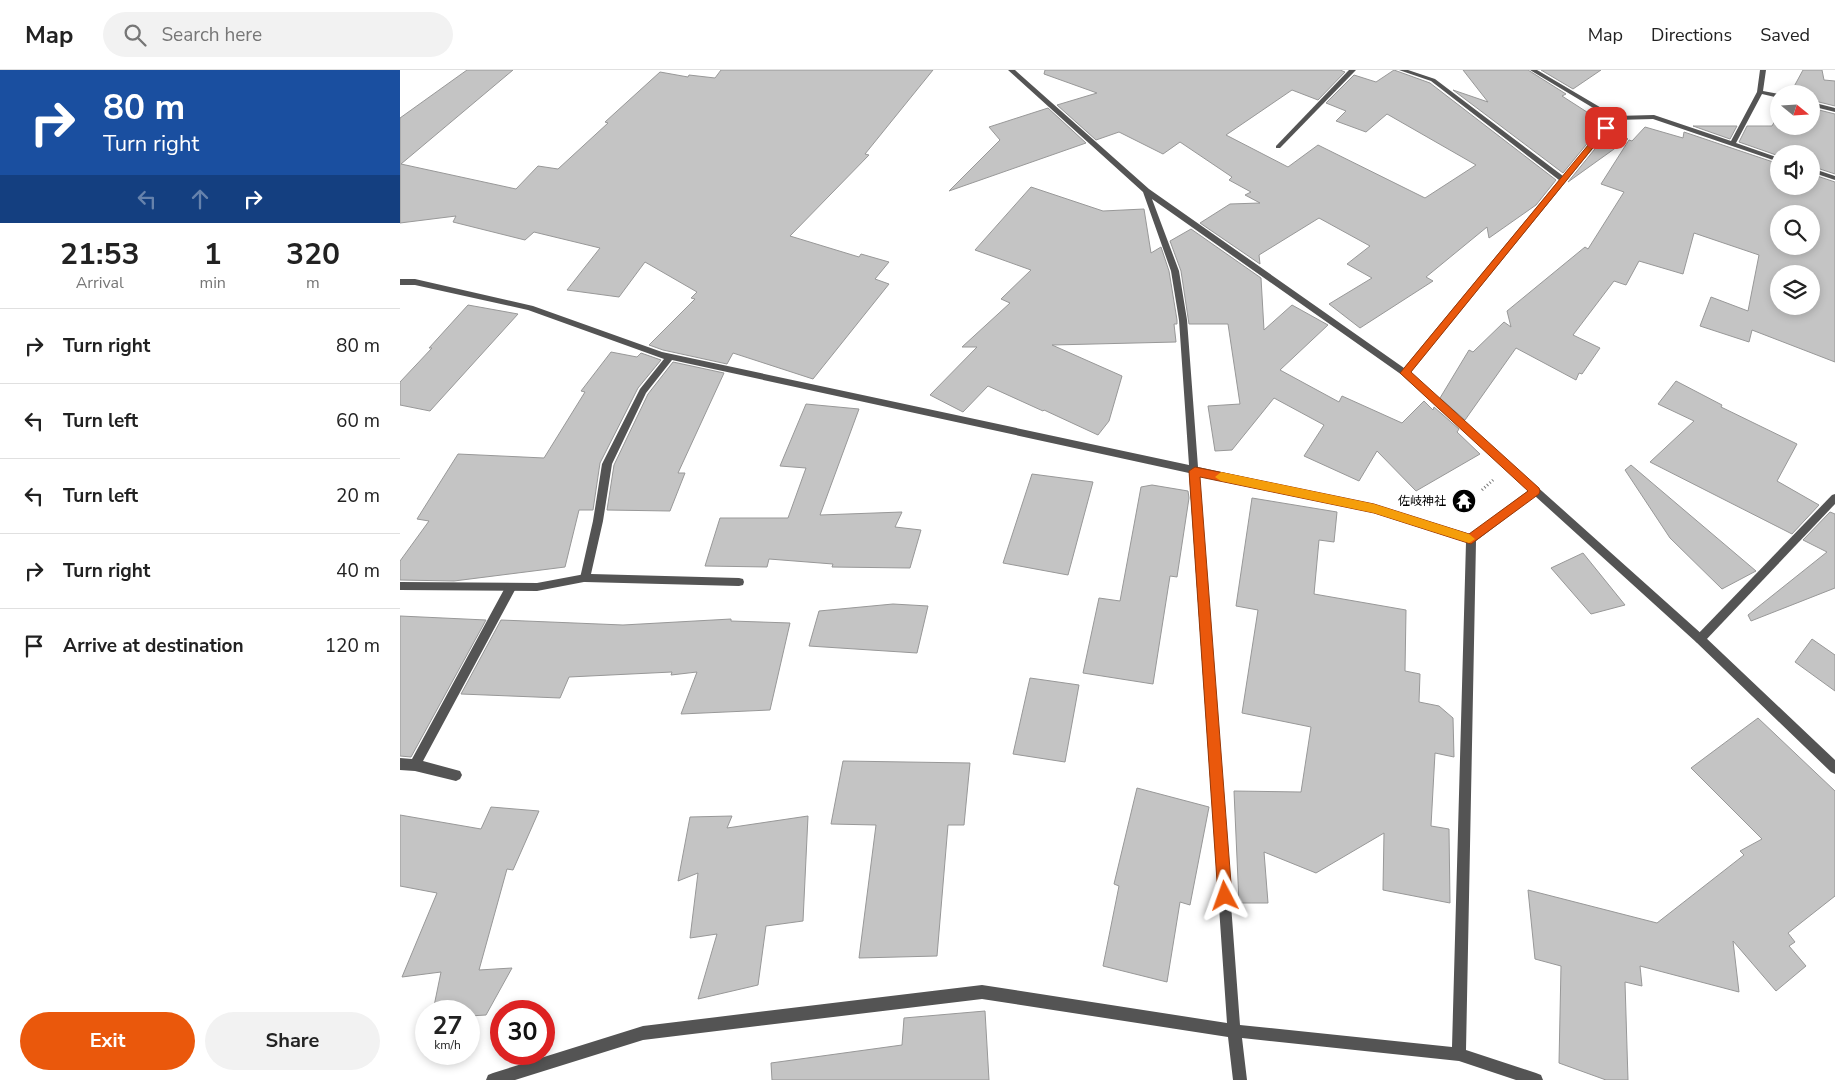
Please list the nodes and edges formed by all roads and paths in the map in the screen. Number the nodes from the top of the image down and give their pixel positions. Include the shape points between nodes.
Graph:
1 (1011, 70) edge
2 (1353, 70) edge
3 (1402, 70) edge
4 (1533, 70) edge
5 (1763, 70) edge
6 (1760, 92) junction
7 (1770, 94) edge
8 (1820, 106) edge
9 (1835, 110) edge
10 (1614, 118) junction
11 (1732, 145) junction
12 (1278, 146) dead end
13 (1770, 157) edge
14 (1820, 173) edge
15 (1835, 178) edge
16 (1563, 180) junction
17 (1146, 191) junction
18 (400, 282) edge
19 (670, 357) junction
20 (1405, 373) junction
21 (1195, 471) junction
22 (1493, 480) dead end
23 (1482, 490) dead end
24 (1535, 491) junction
25 (1835, 498) edge
26 (1471, 539) junction
27 (585, 578) junction
28 (739, 582) dead end
29 (400, 586) edge
30 (511, 587) junction
31 (1700, 640) junction
32 (400, 764) edge
33 (415, 765) junction
34 (1835, 768) edge
35 (456, 775) dead end
36 (1234, 1031) junction
37 (1460, 1054) junction
38 (493, 1080) edge
39 (1240, 1080) edge
40 (1536, 1080) edge

1 - 17 street
2 - 12 street
3 - 16 street via 1433,80
4 - 10 street
5 - 6 street
6 - 7 street
6 - 11 street
8 - 9 street
10 - 11 street via 1654,117
10 - 16 street
11 - 13 street
14 - 15 street
16 - 20 street
17 - 20 street
17 - 21 street via 1175,271 1183,320
18 - 19 street via 415,282 530,308
19 - 21 street
19 - 27 street via 643,391 607,464
20 - 24 street
21 - 26 street via 1374,509
21 - 36 street
22 - 23 path
24 - 26 street
24 - 31 street
25 - 31 street
26 - 37 street
27 - 28 street
27 - 30 street via 537,587
29 - 30 street
30 - 33 street
31 - 34 street
32 - 33 street
33 - 35 street
36 - 37 street
36 - 38 street via 982,992 643,1033
36 - 39 street
37 - 40 street

